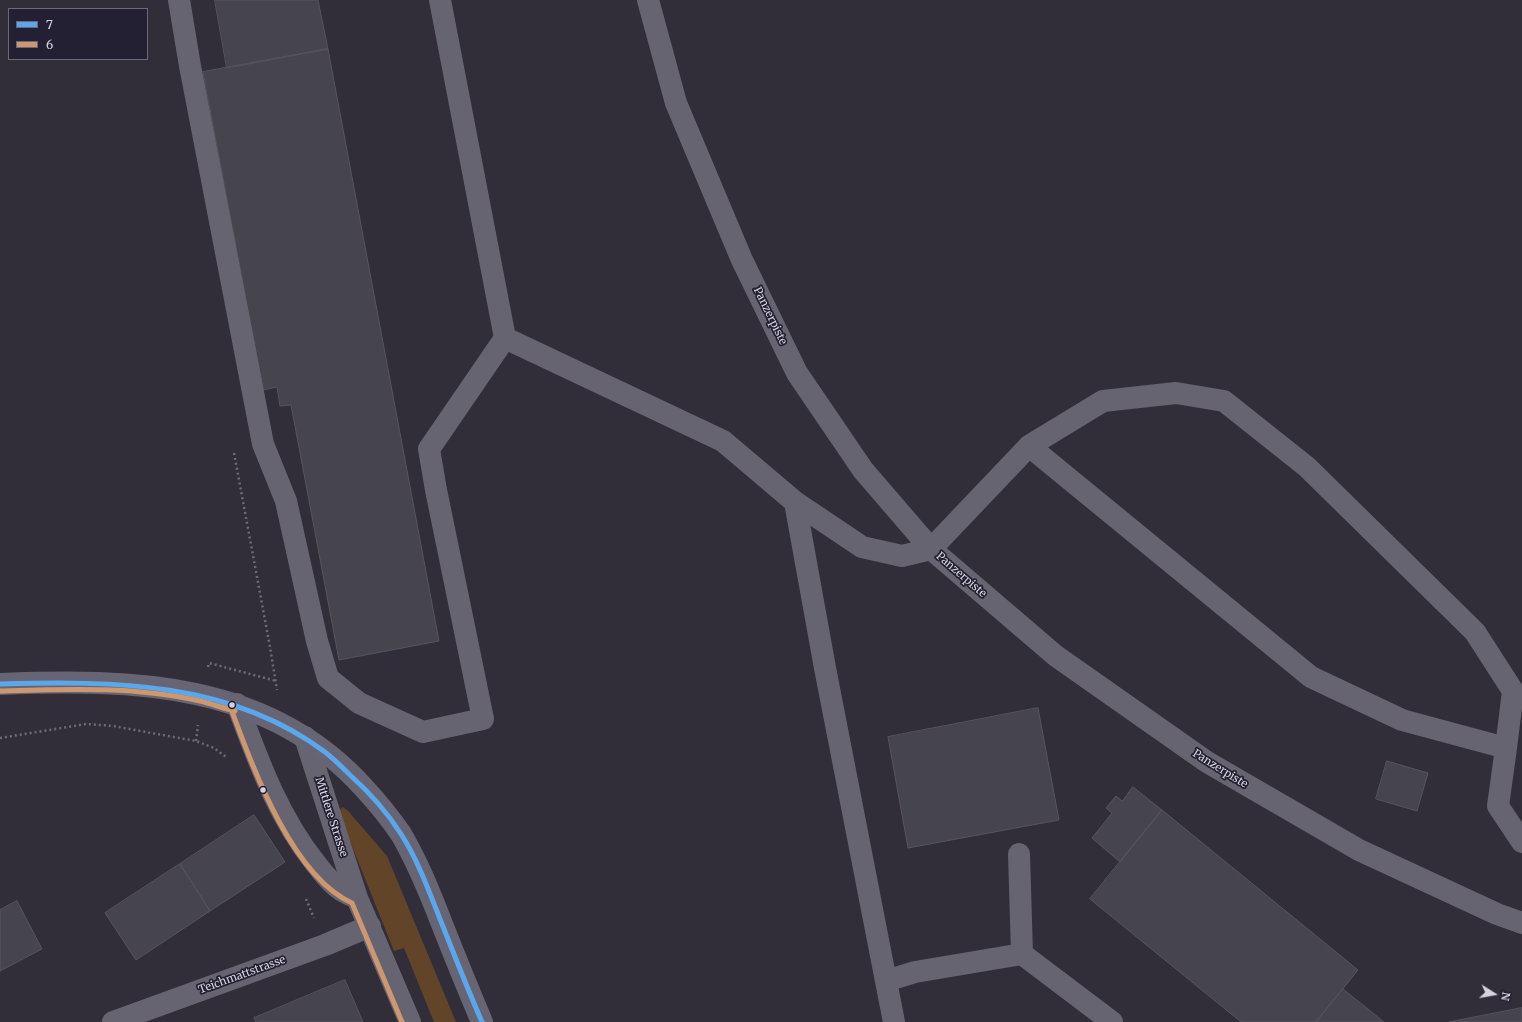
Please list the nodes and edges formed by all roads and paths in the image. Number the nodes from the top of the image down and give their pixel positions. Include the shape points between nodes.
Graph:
1 (179, 0) edge
2 (440, 0) edge
3 (648, 0) edge
4 (505, 338) junction
5 (1029, 446) junction
6 (794, 502) junction
7 (931, 549) junction
8 (0, 684) edge
9 (1517, 693) edge
10 (237, 704) junction
11 (305, 737) junction
12 (0, 738) edge
13 (1506, 748) junction
14 (227, 758) dead end
15 (1522, 842) edge
16 (1019, 854) dead end
17 (304, 896) dead end
18 (357, 898) junction
19 (1522, 923) edge
20 (370, 926) junction
21 (325, 945) junction
22 (1022, 954) junction
23 (886, 981) junction
24 (113, 1022) edge
25 (410, 1022) edge
26 (482, 1022) edge
27 (894, 1022) edge
28 (1112, 1022) edge

1 - 4 street via 263,444 286,500 317,641 328,678 359,703 423,732 483,719 429,449
2 - 4 street
3 - 7 street, Panzerpiste via 676,103 742,260 797,373 863,470
4 - 6 street via 722,441
5 - 7 street
5 - 9 street via 1103,401 1176,393 1224,401 1307,467 1475,632
5 - 13 street via 1311,677 1402,720
6 - 7 street via 862,547 902,556
6 - 23 street
7 - 19 street, Panzerpiste via 1056,656 1207,762 1359,850 1497,914
8 - 10 main road via 125,684 203,694
9 - 13 street
10 - 11 main road
10 - 18 street via 274,796 301,846 325,876 341,890
11 - 18 street, Mittlere Strasse
11 - 26 main road via 358,781 400,833 423,876
12 - 14 path via 86,724 113,726 196,740 214,748
13 - 15 street via 1498,806
16 - 22 street
17 - 21 path
18 - 20 street, Mittlere Strasse
20 - 21 street, Teichmattstrasse
20 - 25 street, Mittlere Strasse
21 - 24 street, Teichmattstrasse
22 - 23 street via 915,972
22 - 28 street
23 - 27 street

